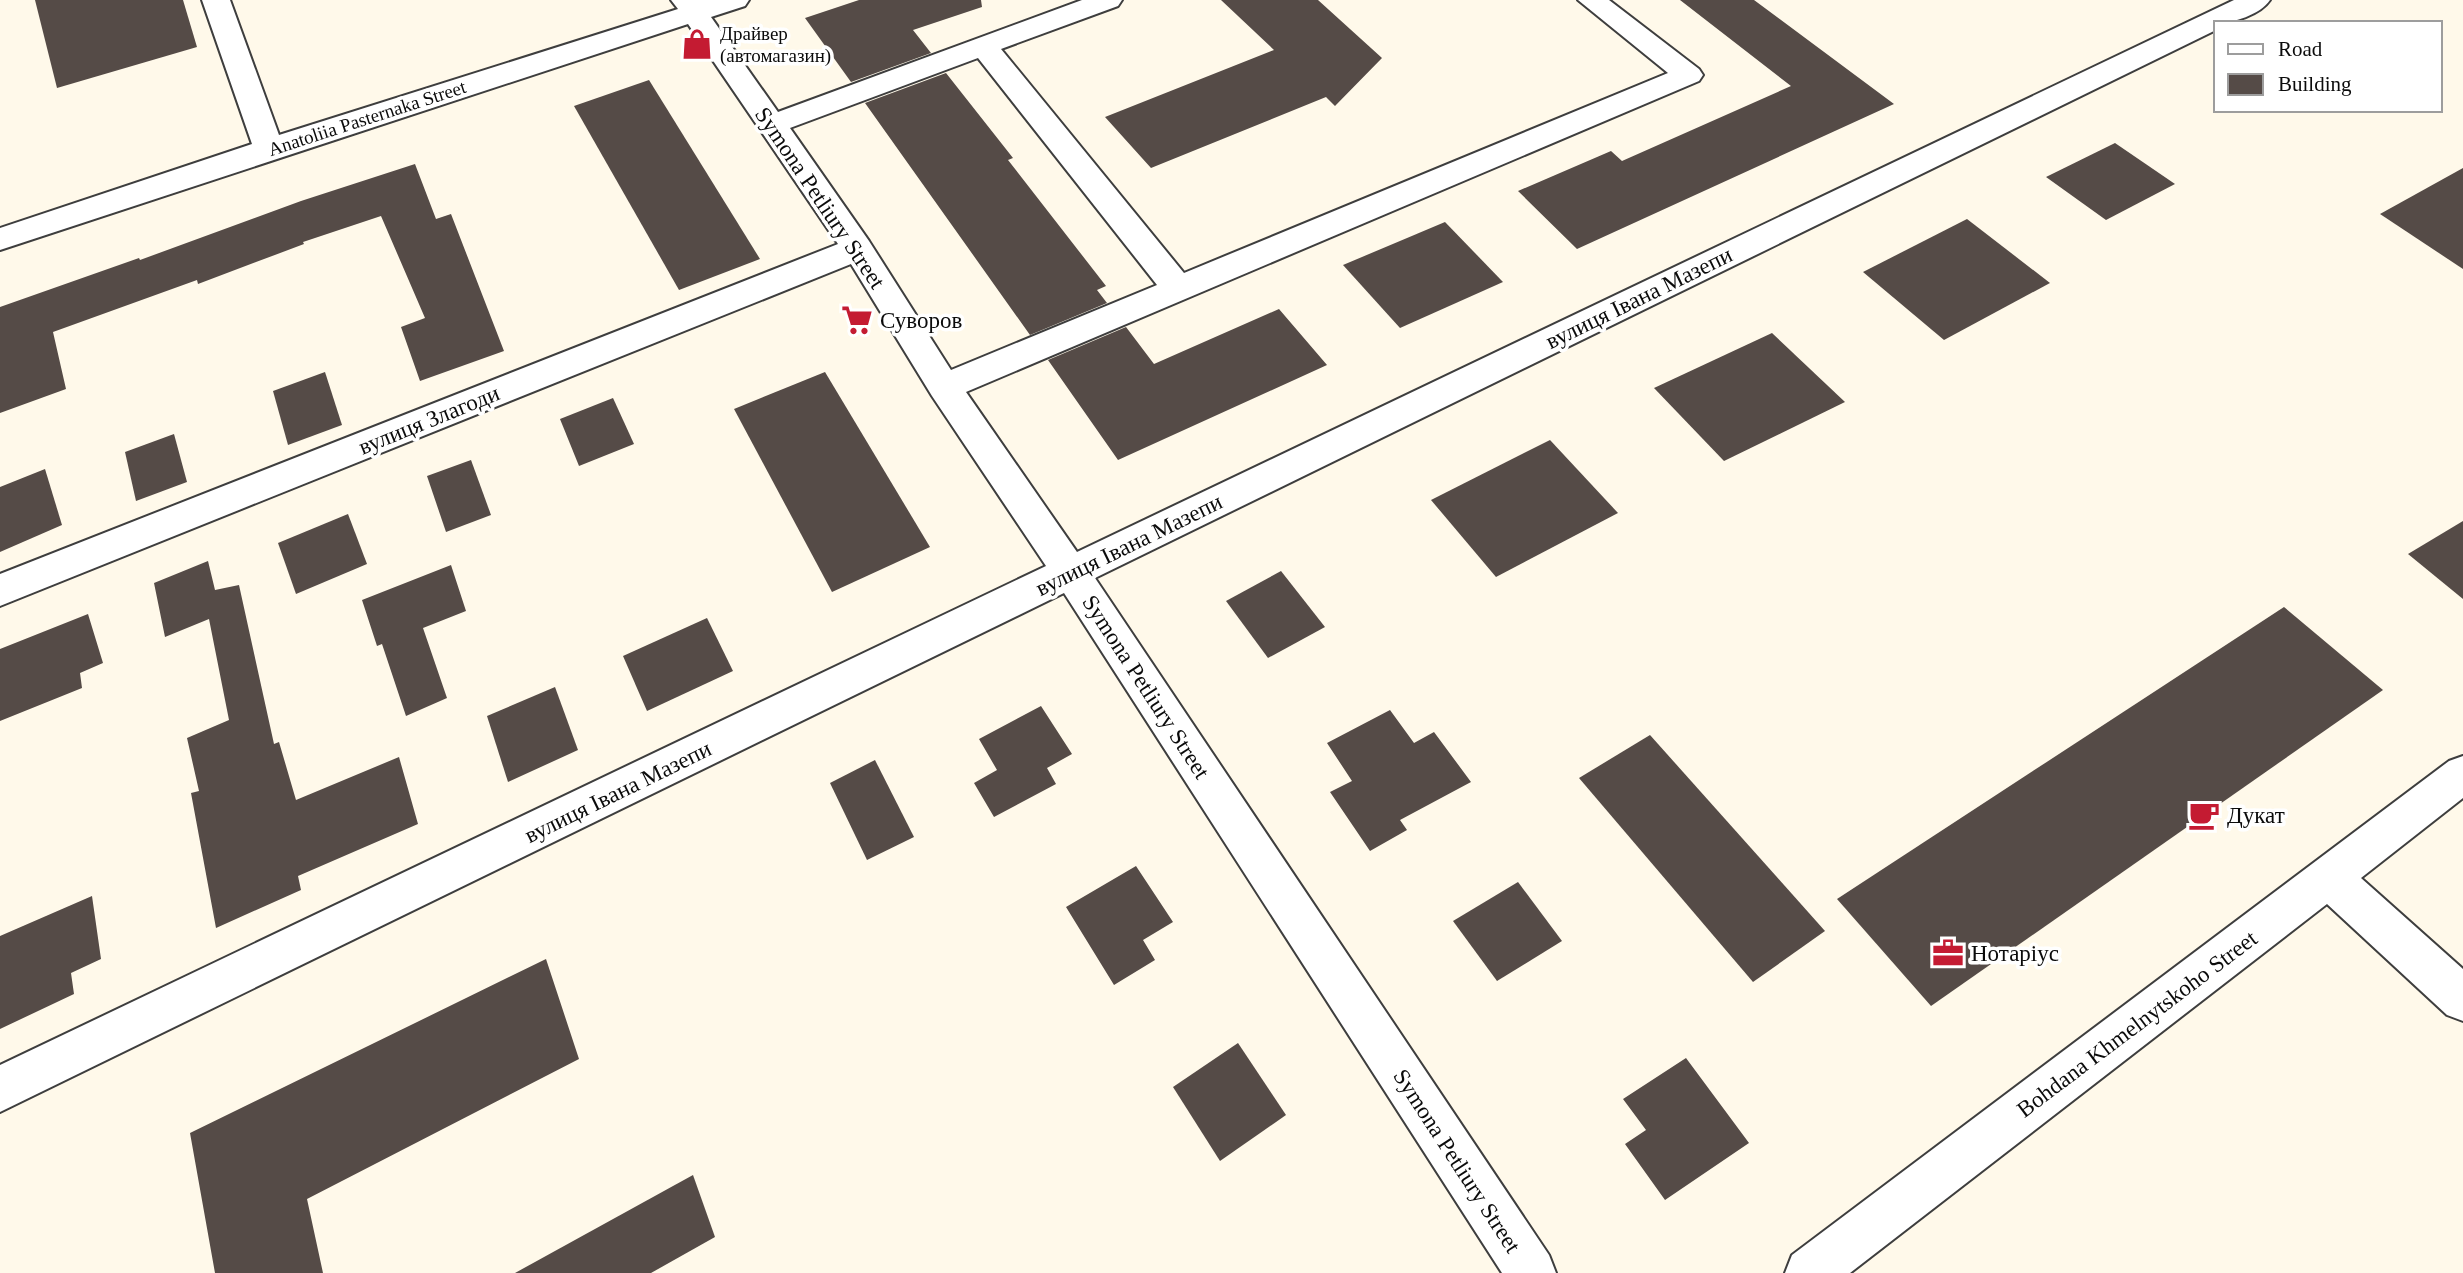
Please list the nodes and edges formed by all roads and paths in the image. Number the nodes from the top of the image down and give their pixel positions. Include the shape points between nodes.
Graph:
1 (216, 0) edge
2 (736, 0) edge
3 (1108, 0) edge
4 (1592, 0) edge
5 (2256, 0) edge
6 (690, 7) edge
7 (984, 47) junction
8 (770, 125) junction
9 (269, 149) junction
10 (0, 239) edge
11 (858, 249) junction
12 (1178, 288) junction
13 (944, 387) junction
14 (1072, 573) junction
15 (0, 590) edge
16 (2463, 774) edge
17 (2330, 878) junction
18 (2463, 999) edge
19 (0, 1089) edge
20 (1531, 1273) edge
21 (1810, 1273) edge

1 - 9 street
2 - 6 street, Anatoliia Pasternaka Street
3 - 7 street
4 - 12 street via 1689,75
5 - 14 street, вулиця Івана Мазепи
6 - 8 street, Symona Petliury Street
6 - 9 street, Anatoliia Pasternaka Street
7 - 8 street
7 - 12 street
8 - 11 street, Symona Petliury Street
9 - 10 street, Anatoliia Pasternaka Street
11 - 13 street, Symona Petliury Street
11 - 15 street, вулиця Злагоди
12 - 13 street
13 - 14 street, Symona Petliury Street
14 - 19 street, вулиця Івана Мазепи
14 - 20 street, Symona Petliury Street
16 - 17 street, Bohdana Khmelnytskoho Street
17 - 18 street
17 - 21 street, Bohdana Khmelnytskoho Street

